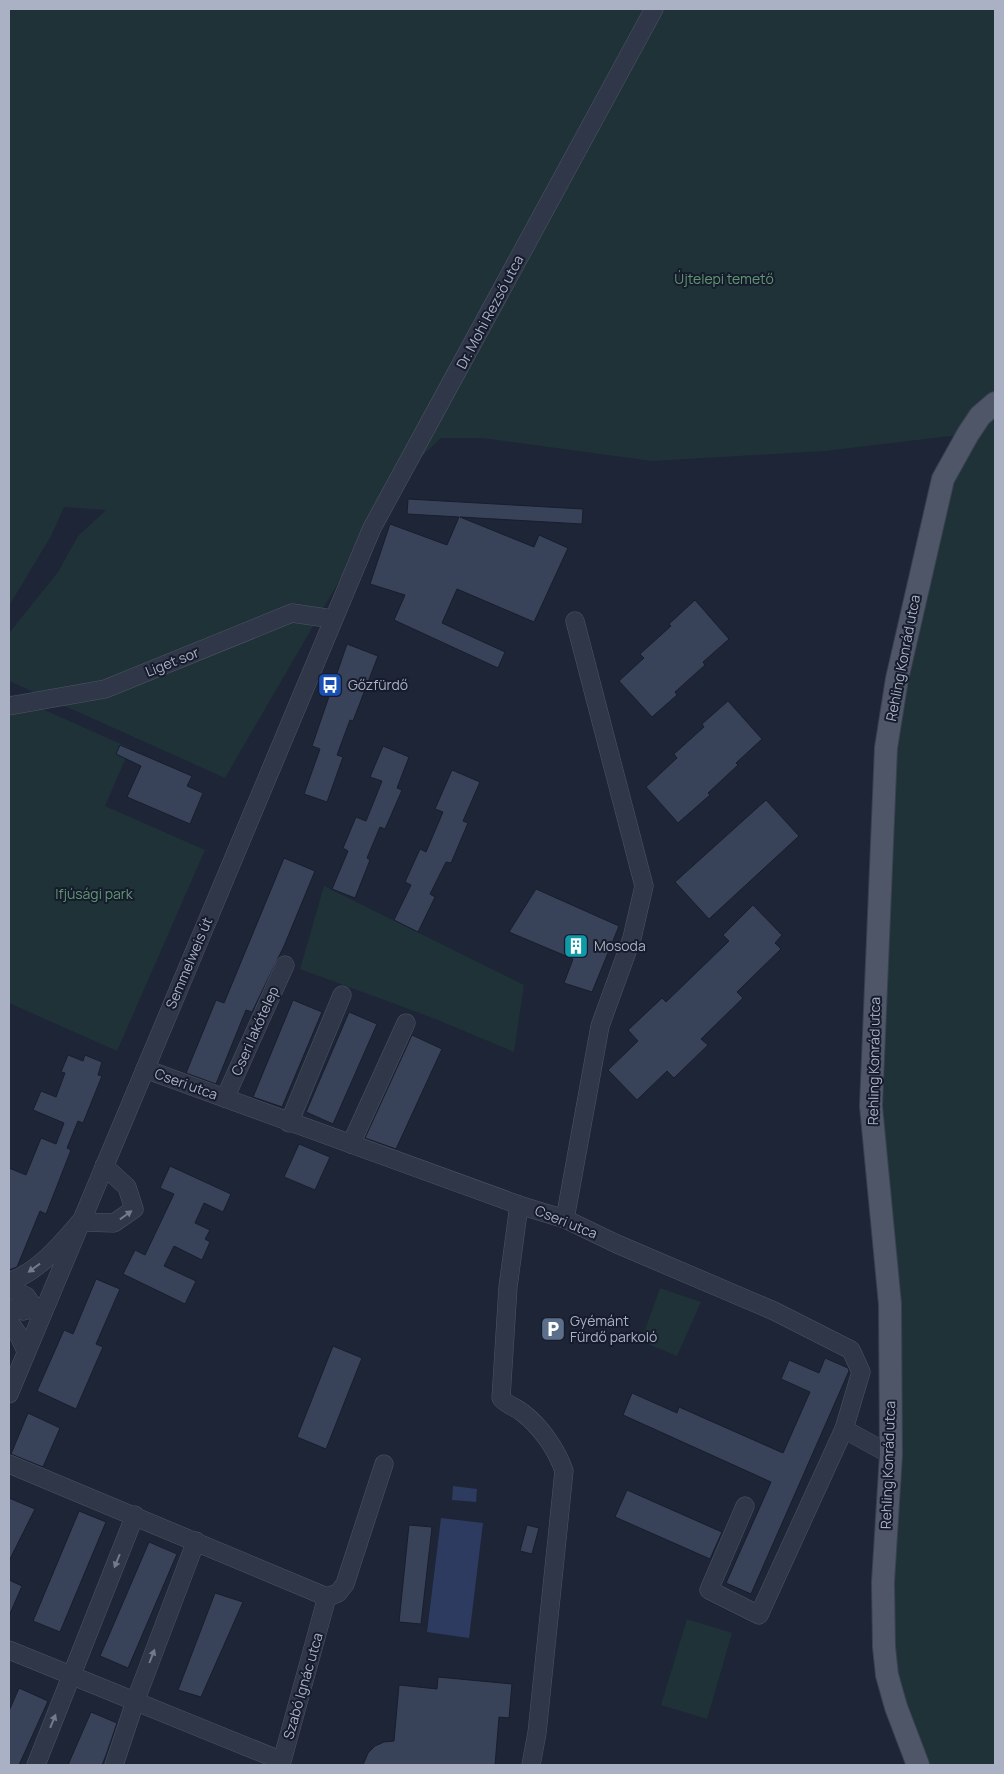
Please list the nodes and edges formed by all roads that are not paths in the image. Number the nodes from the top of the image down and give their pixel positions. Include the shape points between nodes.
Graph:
1 (654, 9) edge
2 (995, 403) edge
3 (333, 619) junction
4 (575, 621) dead end
5 (9, 706) edge
6 (285, 965) dead end
7 (342, 996) dead end
8 (406, 1022) dead end
9 (145, 1069) junction
10 (225, 1098) junction
11 (289, 1123) junction
12 (351, 1144) junction
13 (104, 1166) junction
14 (518, 1205) junction
15 (565, 1219) junction
16 (80, 1222) junction
17 (9, 1282) edge
18 (9, 1288) edge
19 (9, 1308) edge
20 (40, 1310) junction
21 (9, 1321) edge
22 (26, 1352) junction
23 (9, 1394) edge
24 (844, 1428) junction
25 (891, 1455) junction
26 (9, 1464) edge
27 (384, 1464) dead end
28 (745, 1506) dead end
29 (135, 1515) junction
30 (196, 1541) junction
31 (327, 1597) junction
32 (9, 1650) edge
33 (71, 1676) junction
34 (135, 1702) junction
35 (36, 1765) edge
36 (114, 1765) edge
37 (531, 1765) edge
38 (918, 1765) edge

1 - 3 street, Dr. Mohi Rezső utca via 372,528
2 - 25 main road, Rehling Konrád utca via 980,416 955,453 943,479 896,679 886,748 871,1106 890,1304
3 - 5 street, Liget sor via 292,613 105,689
3 - 9 street, Semmelweis út
4 - 15 street via 644,886 632,938 600,1026
6 - 10 street, Cseri lakótelep
7 - 11 street
8 - 12 street
9 - 10 street, Cseri utca
9 - 13 street, Semmelweis út
10 - 11 street, Cseri utca
11 - 12 street, Cseri utca
12 - 14 street, Cseri utca
13 - 16 street, Semmelweis út
16 -> 13 street via 114,1223 134,1209 127,1187
14 - 15 street, Cseri utca
14 - 37 street via 508,1288 501,1398 536,1426 559,1458 564,1471
15 - 24 street, Cseri utca via 774,1311 851,1350 861,1372
16 -> 17 street via 40,1264 21,1278
16 - 20 street, Semmelweis út
18 - 20 street via 26,1296
19 - 20 street
20 - 22 street, Semmelweis út
21 - 22 street
22 - 23 street, Semmelweis út
24 - 25 street
24 - 28 street, Cseri utca via 759,1614 709,1590
25 - 38 main road, Rehling Konrád utca via 883,1582 884,1647 896,1708
26 - 29 street
27 - 31 street via 345,1584 338,1593
29 - 30 street
29 -> 33 street
30 - 31 street
34 -> 30 street
31 - 34 street, Szabó Ignác utca via 282,1760
32 - 33 street, Szabó Ignác utca
33 - 34 street, Szabó Ignác utca
35 -> 33 street
34 - 36 street

